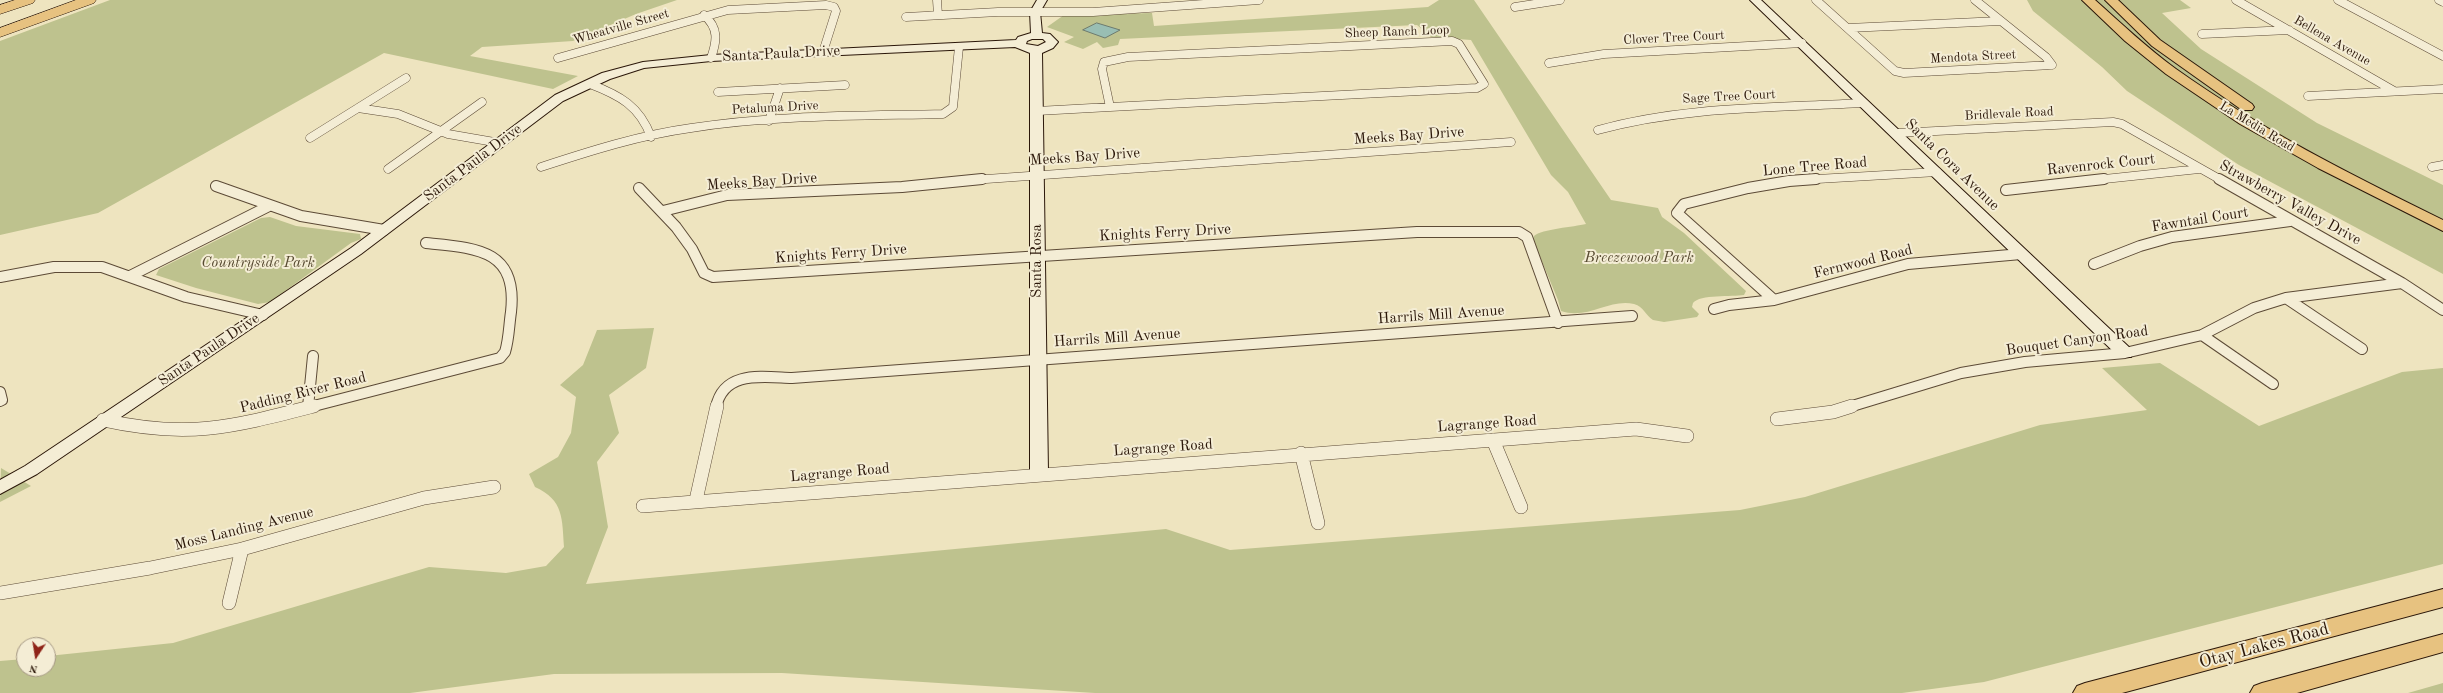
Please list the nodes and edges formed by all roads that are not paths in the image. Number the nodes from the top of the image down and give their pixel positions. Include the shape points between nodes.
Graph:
1 (28, 0) edge
2 (89, 0) edge
3 (937, 0) edge
4 (1042, 0) edge
5 (1259, 0) edge
6 (1560, 0) edge
7 (1755, 0) edge
8 (1816, 0) edge
9 (1975, 0) edge
10 (2088, 0) edge
11 (2111, 0) edge
12 (2236, 0) edge
13 (2338, 0) edge
14 (2439, 0) edge
15 (1109, 1) edge
16 (1214, 2) edge
17 (2443, 2) edge
18 (1515, 7) dead end
19 (0, 10) edge
20 (1112, 11) junction
21 (1035, 12) junction
22 (704, 15) junction
23 (938, 15) junction
24 (906, 17) dead end
25 (2000, 21) junction
26 (1848, 28) junction
27 (2289, 30) junction
28 (0, 33) edge
29 (2202, 34) dead end
30 (1036, 35) junction
31 (1019, 43) junction
32 (1802, 44) junction
33 (959, 47) junction
34 (1036, 50) junction
35 (823, 52) junction
36 (2443, 56) edge
37 (558, 58) dead end
38 (711, 58) junction
39 (1548, 63) dead end
40 (406, 78) dead end
41 (590, 84) junction
42 (845, 85) dead end
43 (780, 88) junction
44 (2443, 89) edge
45 (2394, 91) junction
46 (718, 92) dead end
47 (2308, 96) dead end
48 (482, 102) dead end
49 (1863, 103) junction
50 (358, 108) junction
51 (1110, 108) junction
52 (1037, 111) junction
53 (769, 120) junction
54 (2122, 124) joint
55 (1598, 130) dead end
56 (440, 131) junction
57 (1896, 133) junction
58 (651, 137) junction
59 (310, 138) dead end
60 (1512, 142) dead end
61 (500, 143) junction
62 (2443, 165) edge
63 (541, 167) dead end
64 (2432, 167) dead end
65 (388, 169) dead end
66 (2199, 169) junction
67 (1937, 172) junction
68 (1038, 174) junction
69 (216, 186) dead end
70 (639, 188) dead end
71 (2006, 190) dead end
72 (270, 206) junction
73 (663, 211) junction
74 (2443, 212) edge
75 (2290, 220) junction
76 (2443, 226) edge
77 (384, 230) junction
78 (426, 243) dead end
79 (2021, 254) junction
80 (1036, 255) junction
81 (2094, 264) dead end
82 (130, 276) junction
83 (0, 277) edge
84 (2402, 284) junction
85 (2286, 298) junction
86 (1774, 300) junction
87 (1714, 309) dead end
88 (2443, 310) edge
89 (263, 314) junction
90 (1632, 316) dead end
91 (1558, 323) junction
92 (2202, 335) junction
93 (2362, 349) dead end
94 (2125, 353) junction
95 (313, 356) dead end
96 (1037, 359) junction
97 (2272, 384) dead end
98 (308, 407) junction
99 (103, 420) junction
100 (1777, 420) dead end
101 (1687, 436) dead end
102 (1493, 440) junction
103 (1301, 453) junction
104 (1039, 473) junction
105 (494, 487) dead end
106 (0, 488) edge
107 (696, 500) junction
108 (642, 506) dead end
109 (1521, 506) dead end
110 (1318, 523) dead end
111 (242, 549) junction
112 (0, 592) edge
113 (2443, 598) edge
114 (229, 603) dead end
115 (2443, 643) edge
116 (2085, 693) edge
117 (2262, 693) edge

1 - 19 highway
2 - 28 highway
3 - 23 street
4 - 21 street
5 - 16 street
6 - 18 street
7 - 32 street, Santa Cora Avenue
8 - 26 street
9 - 25 street
10 - 76 main road, La Media Road via 2135,43 2212,100 2335,172
11 - 74 main road, La Media Road via 2156,43 2237,101 2322,151
12 - 27 street, Bellena Avenue
13 - 36 street
14 - 17 street
15 - 20 street
16 - 20 street
20 - 21 street
21 - 23 street
21 - 30 street
22 - 35 street, Wheatville Street via 748,8 826,5 834,7 836,11
22 - 37 street, Wheatville Street via 589,51
22 - 38 street via 716,28 718,36
23 - 24 street
25 - 26 street
25 - 26 street, Mendota Street via 2046,57 2052,65 1904,73 1895,71
27 - 29 street
27 - 45 street, Bellena Avenue
30 - 31 street via 1022,39
30 - 34 street via 1049,38 1052,42 1049,46
31 - 33 street, Santa Paula Drive
31 - 34 street via 1022,47
32 - 39 street, Clover Tree Court via 1604,54
32 - 49 street, Santa Cora Avenue
33 - 35 street, Santa Paula Drive
33 - 53 street, Petaluma Drive via 953,107 943,114
34 - 52 street, Santa Rosa
35 - 38 street, Santa Paula Drive
38 - 41 street, Santa Paula Drive via 643,65
40 - 50 street
41 - 58 street via 629,102 645,117
41 - 61 street, Santa Paula Drive via 559,98
42 - 43 street
43 - 46 street
43 - 53 street
44 - 45 street
45 - 47 street
48 - 56 street
49 - 55 street, Sage Tree Court via 1681,113 1640,118
49 - 57 street, Santa Cora Avenue
50 - 56 street via 398,114
50 - 59 street
51 - 51 street, Sheep Ranch Loop via 1477,88 1484,84 1459,44 1452,40 1128,57 1104,62 1102,69
51 - 52 street, Sheep Ranch Loop
52 - 68 street, Santa Rosa
53 - 58 street, Petaluma Drive via 711,125
54 - 57 street, Bridlevale Road via 2113,122
54 - 66 street, Strawberry Valley Drive
56 - 61 street
56 - 65 street
57 - 67 street, Santa Cora Avenue
58 - 63 street, Petaluma Drive via 588,151
60 - 68 street, Meeks Bay Drive
61 - 77 street, Santa Paula Drive
62 - 64 street
66 - 71 street, Ravenrock Court
66 - 75 street, Strawberry Valley Drive
67 - 79 street, Santa Cora Avenue
67 - 86 street, Lone Tree Road via 1789,181 1684,204 1677,213
68 - 73 street, Meeks Bay Drive via 902,187 726,195
68 - 80 street, Santa Rosa
69 - 72 street
70 - 73 street
72 - 77 street via 336,224
72 - 82 street
73 - 80 street, Knights Ferry Drive via 697,257 704,273 712,277
75 - 81 street, Fawntail Court via 2172,237
75 - 84 street, Strawberry Valley Drive
77 - 89 street, Santa Paula Drive
78 - 98 street, Padding River Road via 473,249 496,260 507,272 511,296 505,352 500,358 489,362
79 - 86 street, Fernwood Road via 1908,264
79 - 94 street, Santa Cora Avenue
80 - 91 street, Knights Ferry Drive via 1417,232 1519,232 1527,238
80 - 96 street, Santa Rosa
82 - 83 street via 102,267 72,265
82 - 89 street via 186,297
84 - 85 street, Bouquet Canyon Road
84 - 88 street, Strawberry Valley Drive
85 - 92 street, Bouquet Canyon Road via 2254,308
85 - 93 street
86 - 87 street, Fernwood Road
89 - 99 street, Santa Paula Drive
90 - 91 street, Harrils Mill Avenue
91 - 96 street, Harrils Mill Avenue
92 - 94 street, Bouquet Canyon Road
92 - 97 street
94 - 100 street, Bouquet Canyon Road via 2026,362 1961,373 1833,412
95 - 98 street
96 - 104 street, Santa Rosa
96 - 107 street, Harrils Mill Avenue via 792,378 741,378 726,386 719,396
98 - 99 street, Padding River Road via 242,425 195,432 155,431
99 - 106 street, Santa Paula Drive via 31,470
101 - 102 street, Lagrange Road via 1636,429
102 - 103 street, Lagrange Road
102 - 109 street
103 - 104 street, Lagrange Road
103 - 110 street
104 - 107 street, Lagrange Road
105 - 111 street, Moss Landing Avenue via 424,498
107 - 108 street, Lagrange Road
111 - 112 street, Moss Landing Avenue via 150,568
111 - 114 street
113 - 116 main road, Otay Lakes Road
115 - 117 main road

